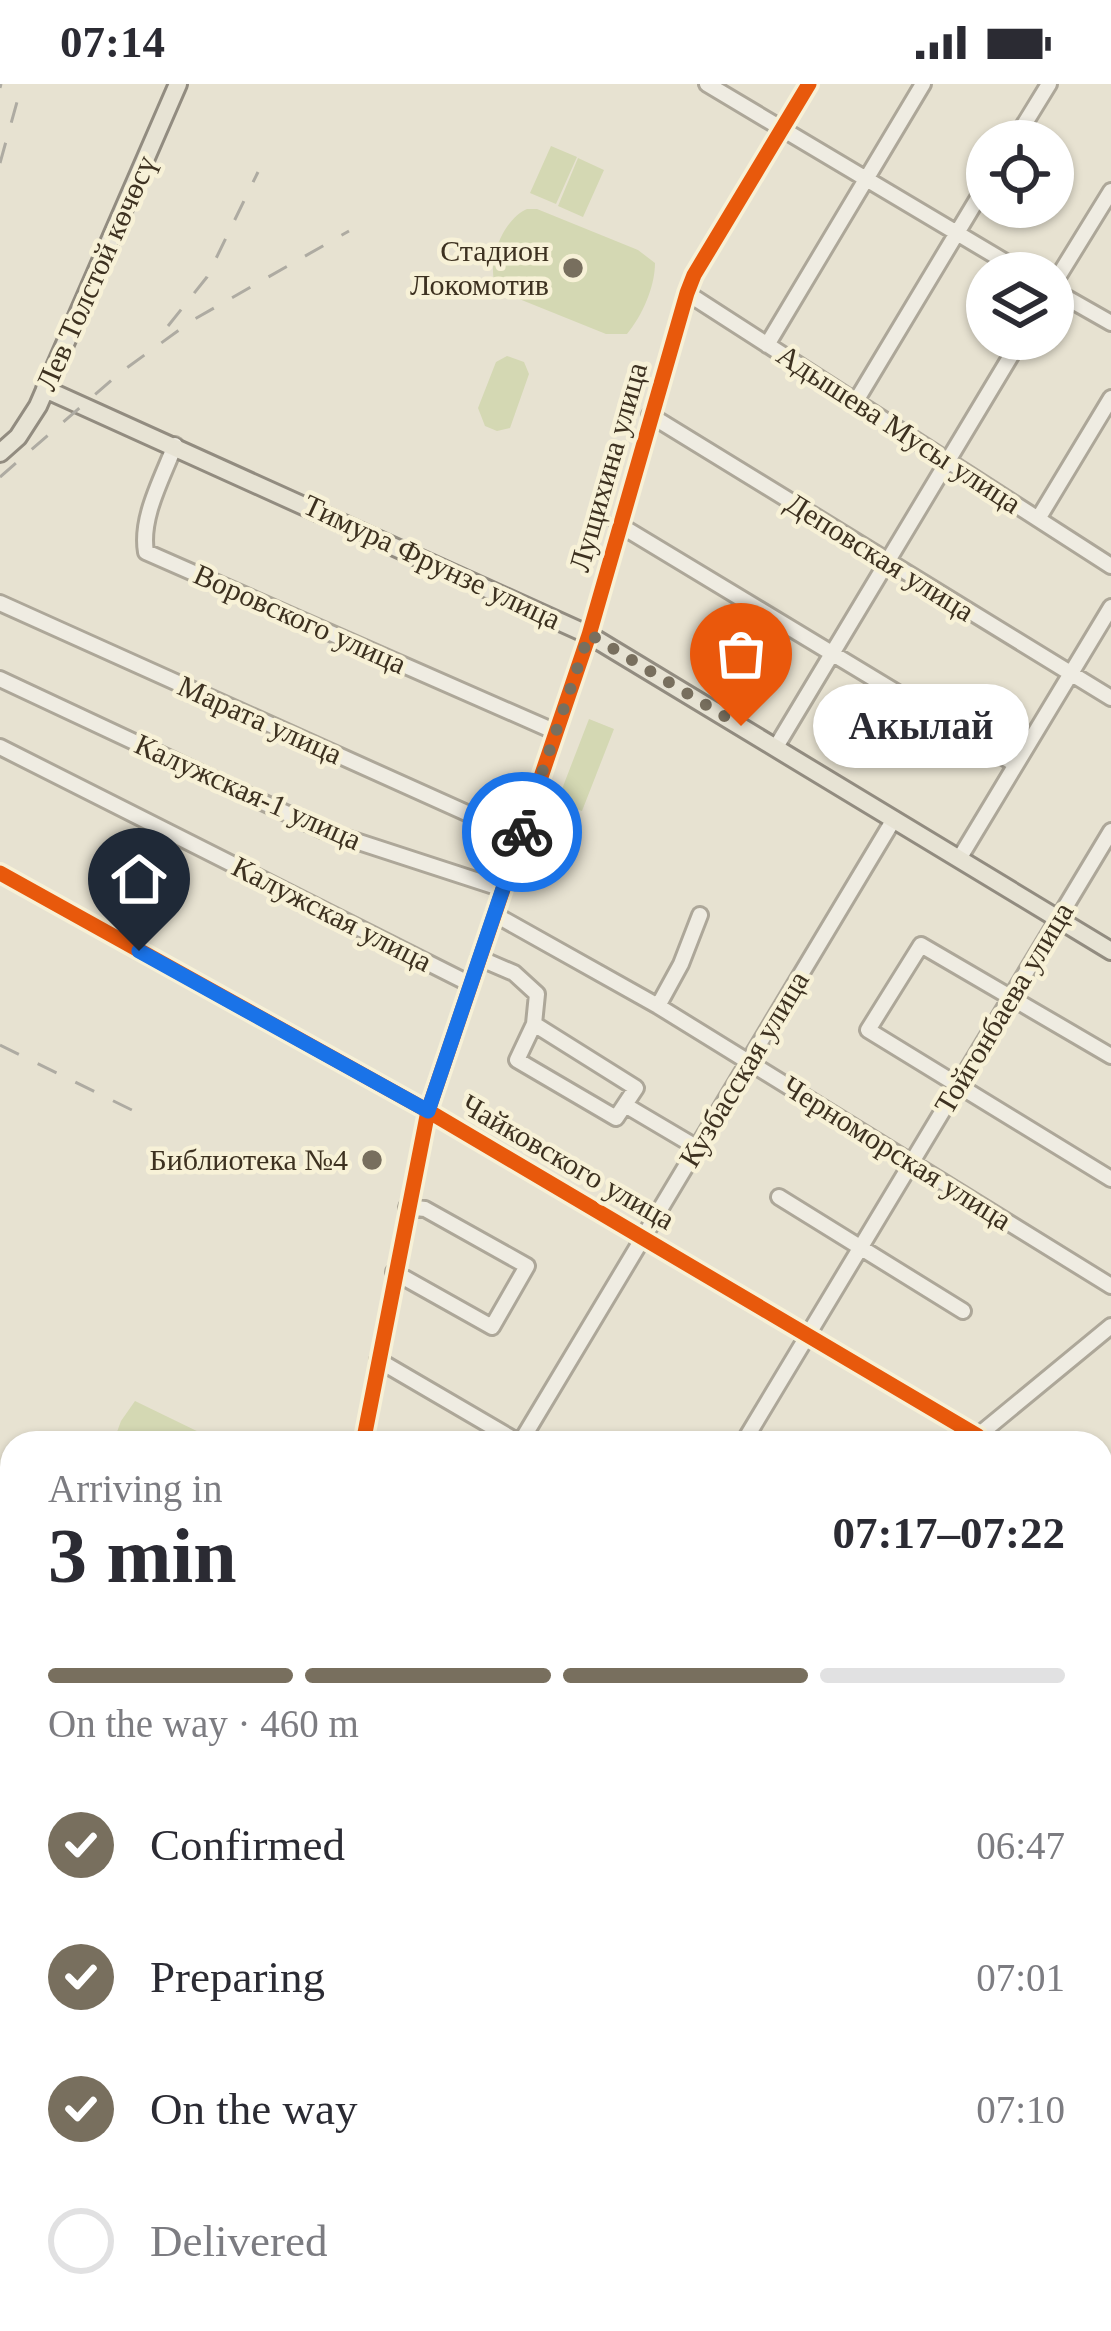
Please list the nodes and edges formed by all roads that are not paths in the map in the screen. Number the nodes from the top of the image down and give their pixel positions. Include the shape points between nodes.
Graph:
1 (178, 84) edge
2 (707, 84) edge
3 (809, 84) edge
4 (923, 84) edge
5 (1049, 84) edge
6 (1027, 120) edge
7 (782, 128) junction
8 (866, 178) junction
9 (1111, 190) edge
10 (966, 218) edge
11 (956, 234) junction
12 (987, 252) edge
13 (1074, 252) edge
14 (687, 292) junction
15 (1074, 300) edge
16 (1111, 323) edge
17 (767, 345) junction
18 (1009, 360) edge
19 (45, 388) junction
20 (1111, 398) edge
21 (856, 401) junction
22 (650, 415) junction
23 (175, 445) junction
24 (0, 453) edge
25 (950, 460) junction
26 (1038, 519) junction
27 (619, 524) junction
28 (887, 562) junction
29 (1111, 566) edge
30 (0, 604) edge
31 (1111, 607) edge
32 (589, 634) junction
33 (832, 655) junction
34 (1070, 674) junction
35 (0, 679) edge
36 (1111, 698) edge
37 (556, 732) junction
38 (0, 747) edge
39 (776, 747) junction
40 (1015, 764) junction
41 (894, 819) junction
42 (1111, 832) edge
43 (520, 837) junction
44 (959, 859) junction
45 (0, 873) edge
46 (503, 889) junction
47 (494, 914) junction
48 (700, 915) dead end
49 (1059, 919) junction
50 (1111, 951) edge
51 (479, 958) junction
52 (470, 984) junction
53 (1010, 998) junction
54 (658, 1006) junction
55 (535, 1024) junction
56 (1111, 1056) edge
57 (749, 1063) junction
58 (956, 1086) junction
59 (626, 1105) junction
60 (428, 1111) junction
61 (696, 1147) junction
62 (911, 1161) junction
63 (1111, 1180) edge
64 (778, 1197) dead end
65 (407, 1207) junction
66 (643, 1237) junction
67 (860, 1246) junction
68 (394, 1272) junction
69 (1111, 1286) edge
70 (963, 1311) dead end
71 (1111, 1326) edge
72 (808, 1333) junction
73 (378, 1360) junction
74 (364, 1431) edge
75 (499, 1431) edge
76 (527, 1431) edge
77 (750, 1431) edge
78 (960, 1431) edge
79 (985, 1431) edge

1 - 19 main road, Лев Толстой көчөсү
2 - 7 street
3 - 7 street, Лущихина улица
4 - 8 street
5 - 6 street
7 - 8 street
7 - 14 street, Лущихина улица
8 - 11 street
8 - 17 street
9 - 13 street
10 - 11 street
11 - 12 street
11 - 21 street
14 - 17 street, Адышева Мусы улица
14 - 22 street, Лущихина улица
15 - 16 street
17 - 21 street, Адышева Мусы улица
18 - 25 street
19 - 23 main road, Тимура Фрунзе улица
19 - 24 main road, Лев Толстой көчөсү via 29,422
20 - 26 street
21 - 25 street, Адышева Мусы улица
22 - 27 street, Лущихина улица
22 - 28 street, Деповская улица
23 - 32 main road, Тимура Фрунзе улица
23 - 37 street, Воровского улица via 151,509 146,552
25 - 26 street, Адышева Мусы улица
25 - 28 street
26 - 29 street, Адышева Мусы улица
27 - 32 street, Лущихина улица
27 - 33 street
28 - 33 street
28 - 34 street, Деповская улица
30 - 43 street, Марата улица
31 - 34 street
32 - 37 street, Лущихина улица
32 - 39 main road, Тимура Фрунзе улица
33 - 39 street
33 - 40 street
34 - 36 street, Деповская улица
34 - 40 street
35 - 46 street, Калужская-1 улица via 322,830
37 - 43 street, Лущихина улица
38 - 52 street, Калужская улица
39 - 41 main road, Тимура Фрунзе улица
40 - 44 street
41 - 44 main road, Тимура Фрунзе улица
41 - 57 street, Кузбасская улица
42 - 49 street, Тойгонбаева улица
43 - 46 street, Лущихина улица
44 - 49 main road, Тимура Фрунзе улица
45 - 60 street, Чайковского улица
46 - 47 street, Лущихина улица
47 - 51 street, Лущихина улица
47 - 54 street, Черноморская улица
48 - 54 street
49 - 50 main road, Тимура Фрунзе улица
49 - 53 street, Тойгонбаева улица
51 - 52 street, Лущихина улица
51 - 55 street via 535,990
52 - 60 street, Лущихина улица
53 - 56 street
53 - 58 street, Тойгонбаева улица
53 - 58 street via 921,945 868,1030
54 - 57 street, Черноморская улица
55 - 59 street via 635,1088
55 - 59 street via 517,1060 616,1118
57 - 61 street, Кузбасская улица
57 - 62 street, Черноморская улица
58 - 62 street, Тойгонбаева улица
58 - 63 street
59 - 61 street
60 - 65 street, Лущихина улица
60 - 66 street, Чайковского улица
61 - 66 street, Кузбасская улица
62 - 67 street, Тойгонбаева улица
62 - 69 street, Черноморская улица
64 - 67 street
65 - 68 street, Лущихина улица
65 - 68 street via 425,1208 526,1266 492,1328
66 - 72 street, Чайковского улица
66 - 76 street, Кузбасская улица
67 - 70 street
67 - 72 street, Тойгонбаева улица
68 - 73 street, Лущихина улица
71 - 79 street
72 - 77 street, Тойгонбаева улица
72 - 78 street, Чайковского улица
73 - 74 street, Лущихина улица
73 - 75 street

